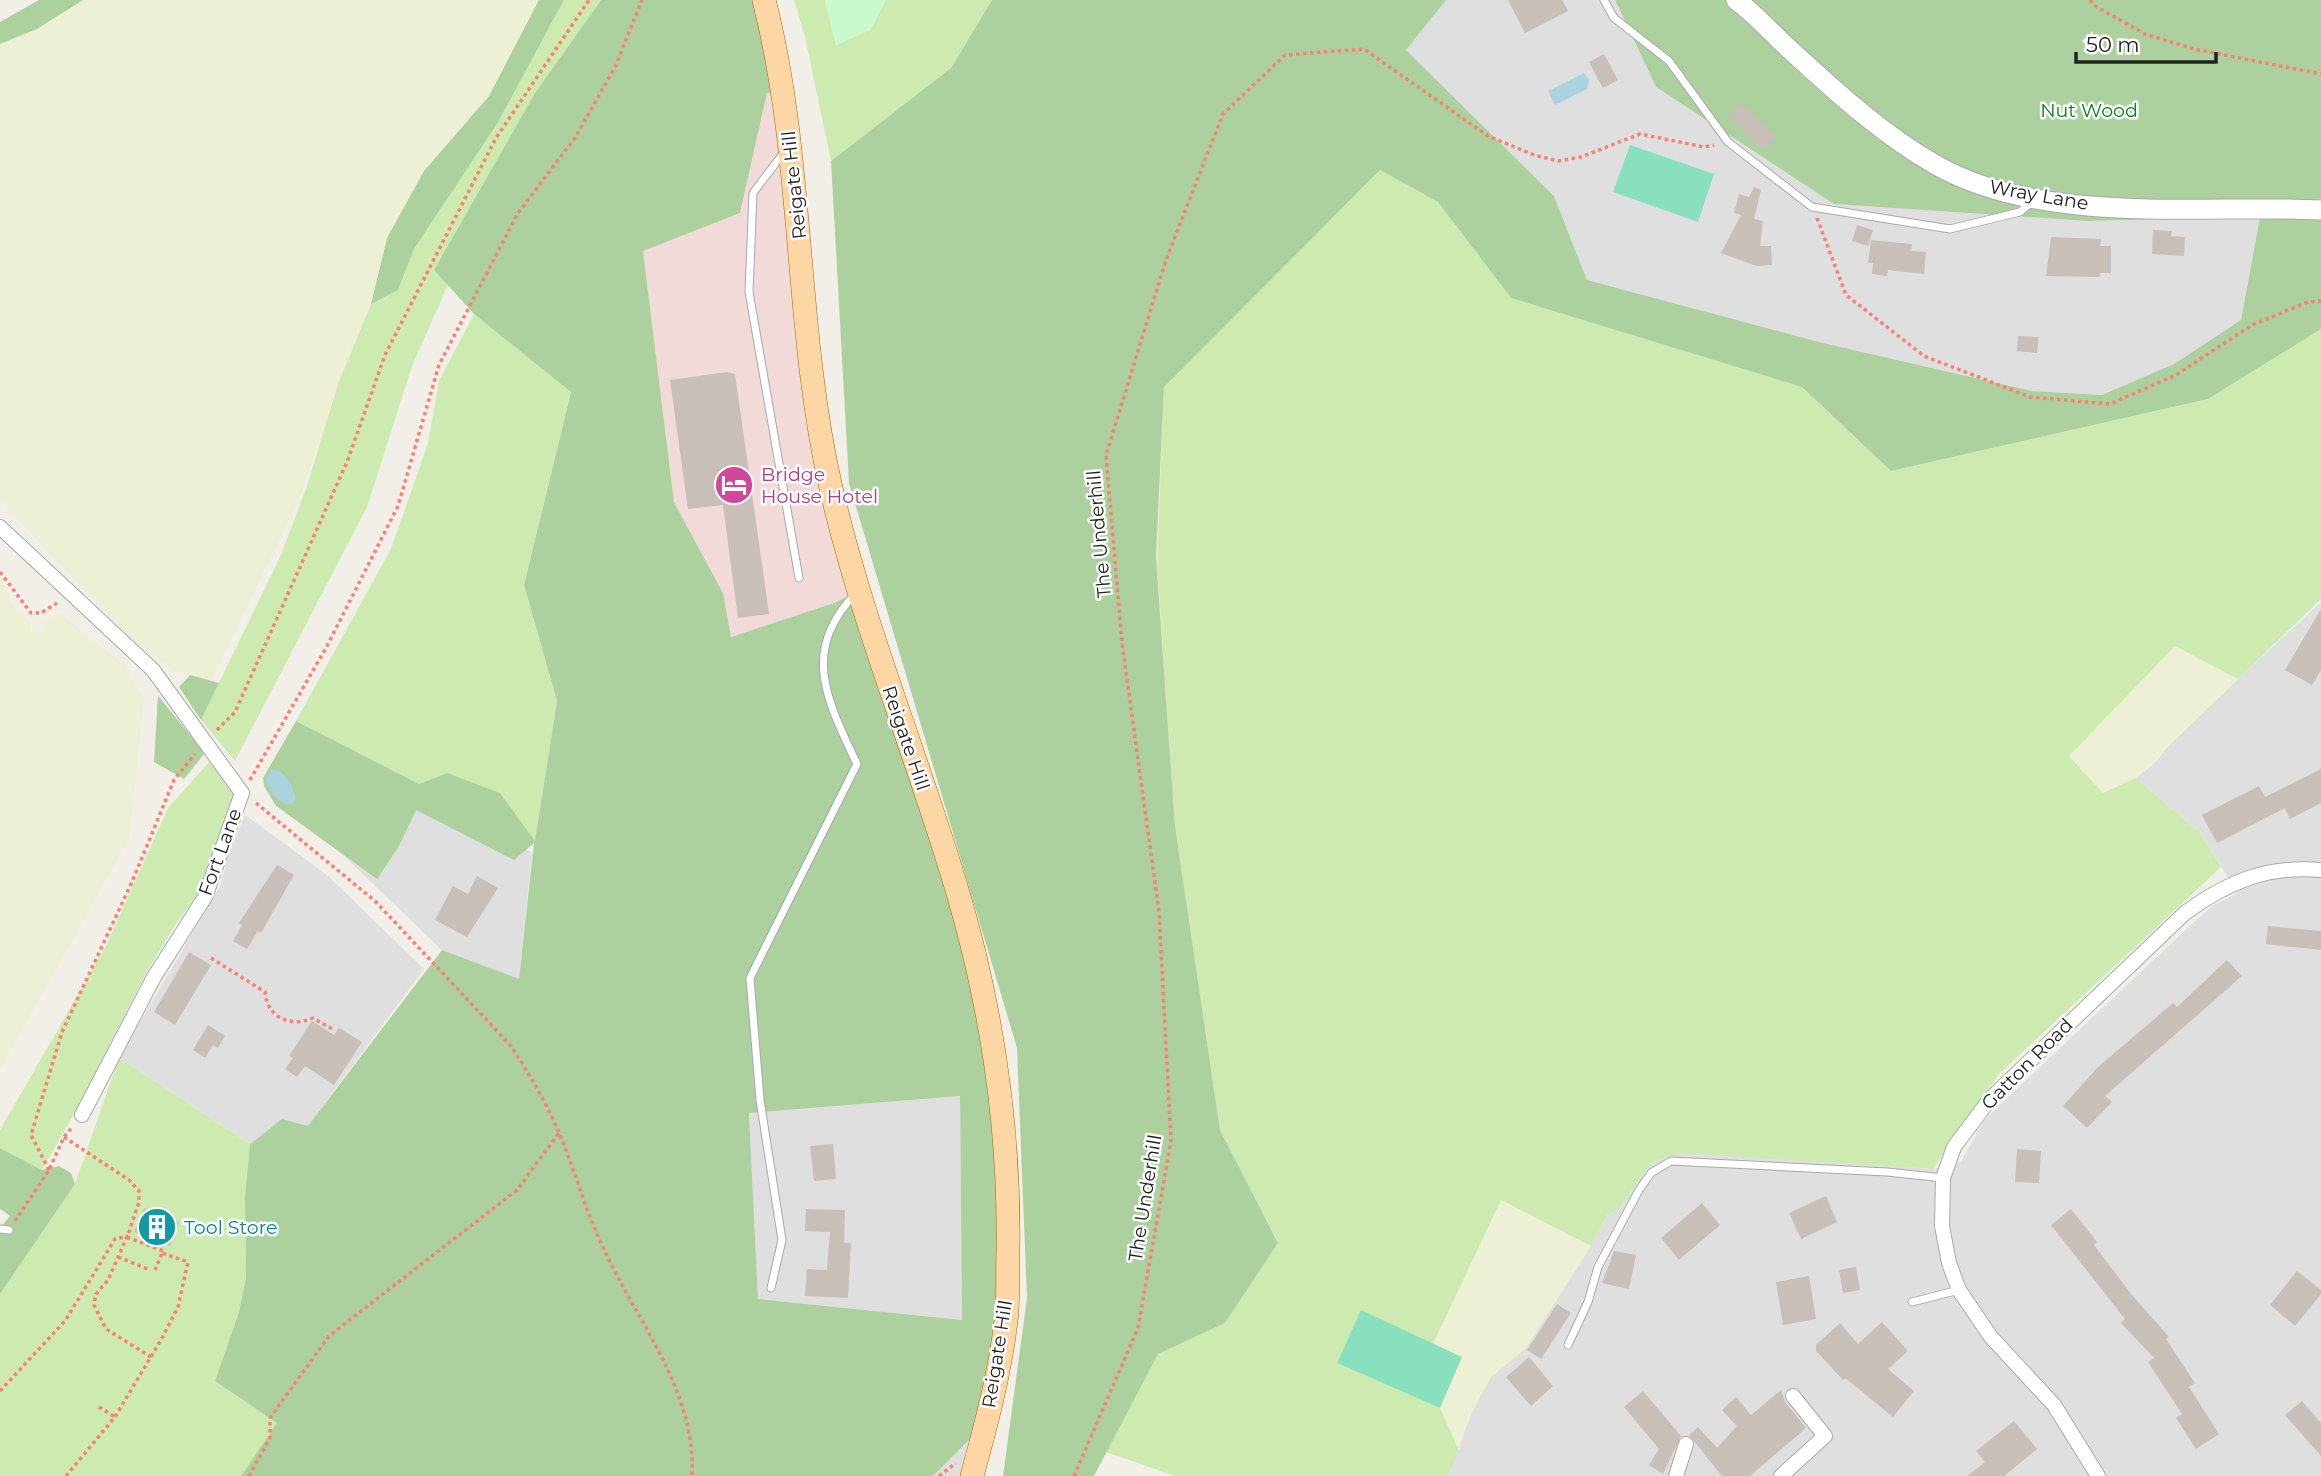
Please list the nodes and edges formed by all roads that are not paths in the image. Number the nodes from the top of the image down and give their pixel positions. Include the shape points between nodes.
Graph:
1 (764, 0) edge
2 (1604, 0) edge
3 (1736, 0) edge
4 (789, 145) junction
5 (2037, 199) junction
6 (2321, 210) edge
7 (0, 527) edge
8 (799, 578) dead end
9 (857, 592) junction
10 (2321, 870) edge
11 (82, 1115) road end
12 (1943, 1178) junction
13 (771, 1288) dead end
14 (1959, 1290) junction
15 (1912, 1301) dead end
16 (1568, 1345) dead end
17 (1793, 1396) dead end
18 (1686, 1444) dead end
19 (972, 1476) edge
20 (1676, 1476) edge
21 (1781, 1476) edge
22 (2098, 1476) edge

1 - 4 main road, Reigate Hill via 784,90
2 - 5 lane via 1614,18 1669,61 1728,142 1812,207 1950,229 2020,212
3 - 5 street, Wray Lane via 1843,99 1935,165 1968,181
4 - 8 lane via 753,193 749,292
4 - 9 main road, Reigate Hill via 811,368 830,484
5 - 6 street, Wray Lane via 2128,208
7 - 11 street, Fort Lane via 153,670 242,793 205,897 154,976
9 - 13 lane via 826,634 822,659 831,710 857,764 750,978 760,1100 782,1240
9 - 19 main road, Reigate Hill via 959,895 990,1031 1001,1110 1009,1193 1007,1319
10 - 12 street, Gatton Road via 2258,873 2216,890 2185,913 1990,1099 1954,1147
12 - 14 street, Gatton Road via 1942,1226
12 - 16 lane via 1671,1161 1651,1173 1639,1190 1598,1267
14 - 15 lane
14 - 22 street, Gatton Road via 1991,1337 2054,1405
17 - 21 street via 1825,1436
18 - 20 street

